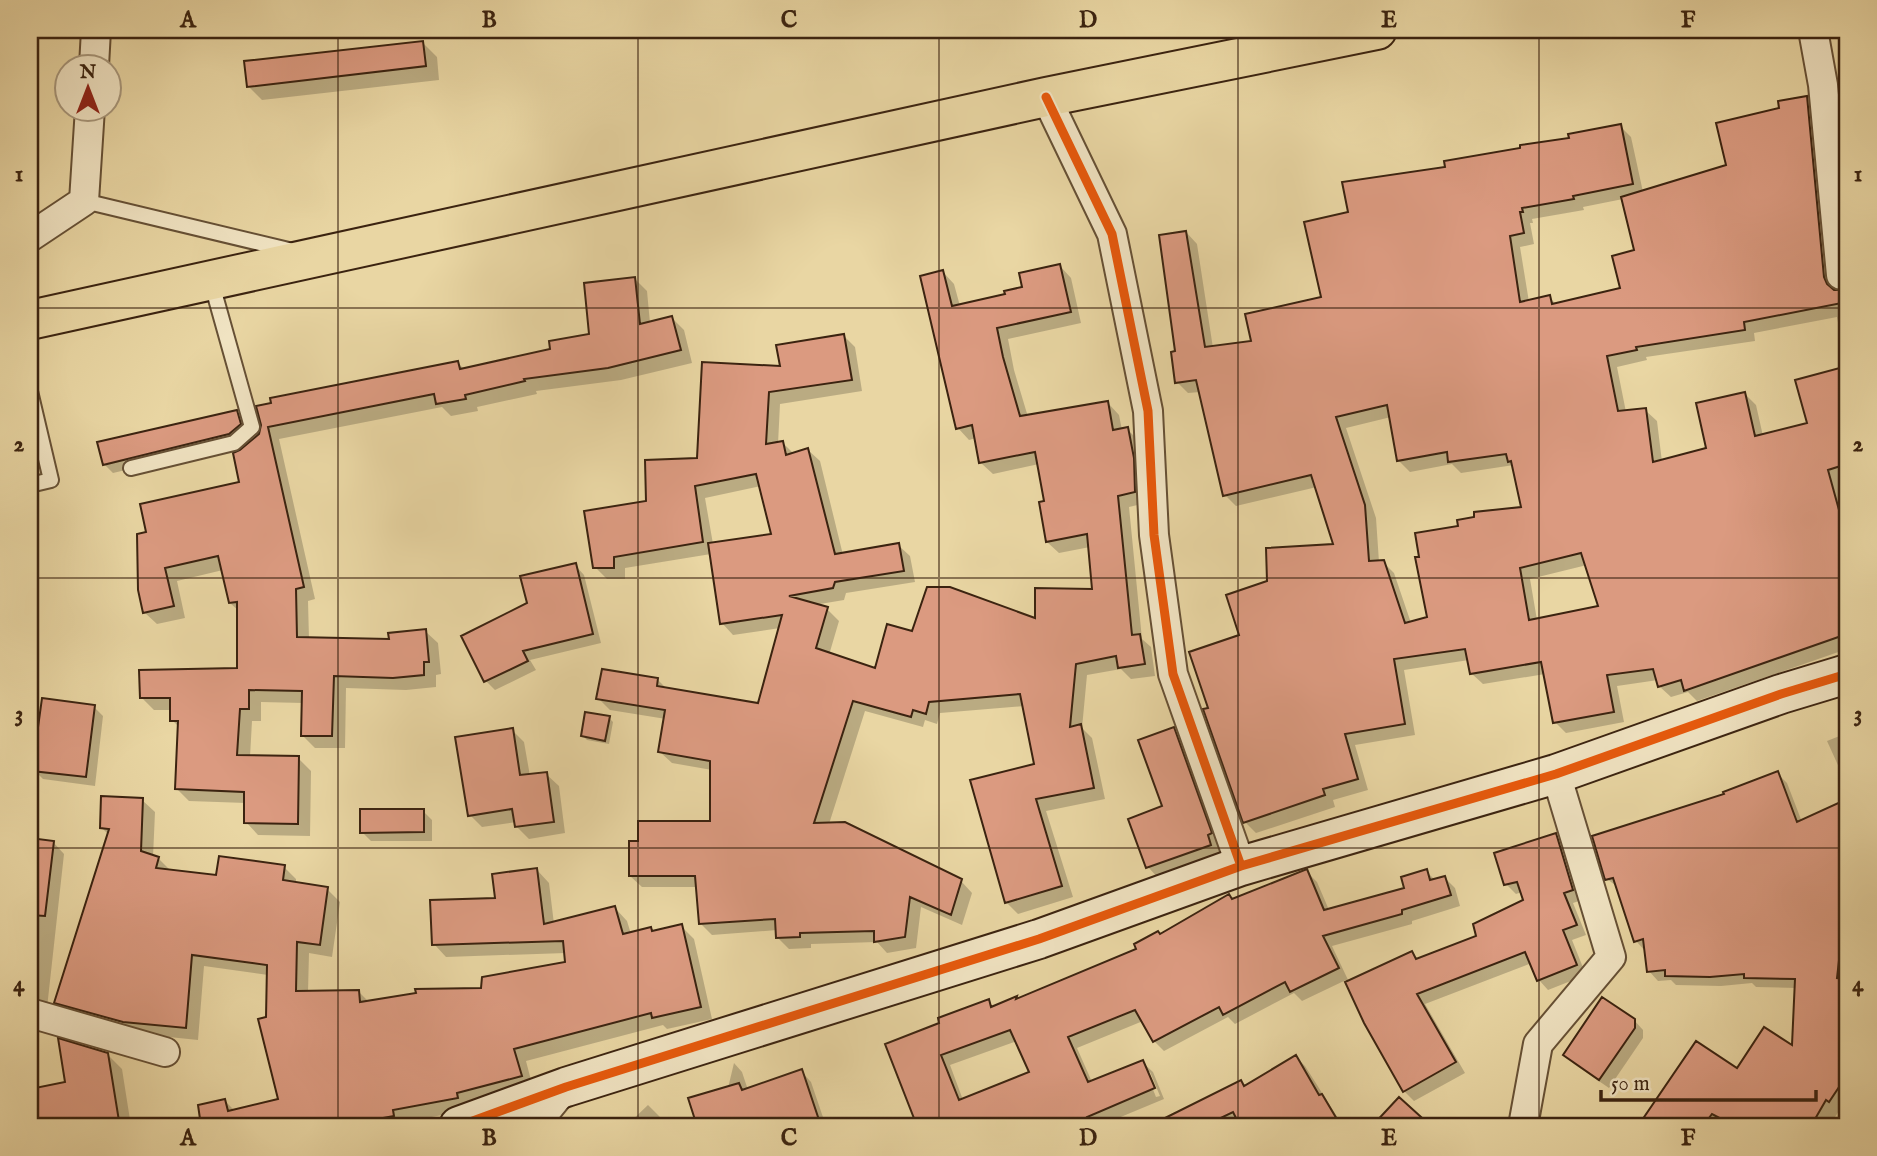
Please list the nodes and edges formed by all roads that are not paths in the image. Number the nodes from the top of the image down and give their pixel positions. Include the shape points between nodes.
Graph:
1 (96, 30) edge
2 (1377, 30) edge
3 (1813, 30) edge
4 (95, 52) edge
5 (1046, 97) junction
6 (89, 122) edge
7 (84, 201) junction
8 (30, 237) edge
9 (319, 257) junction
10 (1841, 275) dead end
11 (211, 281) junction
12 (30, 320) edge
13 (30, 391) edge
14 (131, 468) dead end
15 (30, 485) edge
16 (1847, 674) edge
17 (1556, 774) junction
18 (1241, 866) junction
19 (30, 1013) edge
20 (165, 1052) dead end
21 (566, 1087) junction
22 (459, 1126) edge
23 (534, 1126) edge
24 (1523, 1126) edge

1 - 4 street
2 - 5 highway
3 - 10 street via 1823,85
5 - 9 highway
5 - 18 street via 1111,234 1147,411 1154,535 1173,674
6 - 7 street
7 - 8 street
7 - 9 lane
9 - 11 highway
11 - 12 highway
11 - 14 lane via 252,427 234,443
13 - 15 lane via 51,480
16 - 17 street
17 - 18 street
17 - 24 street via 1611,957 1538,1044
18 - 21 street via 1039,939
19 - 20 street
21 - 22 street
21 - 23 street

